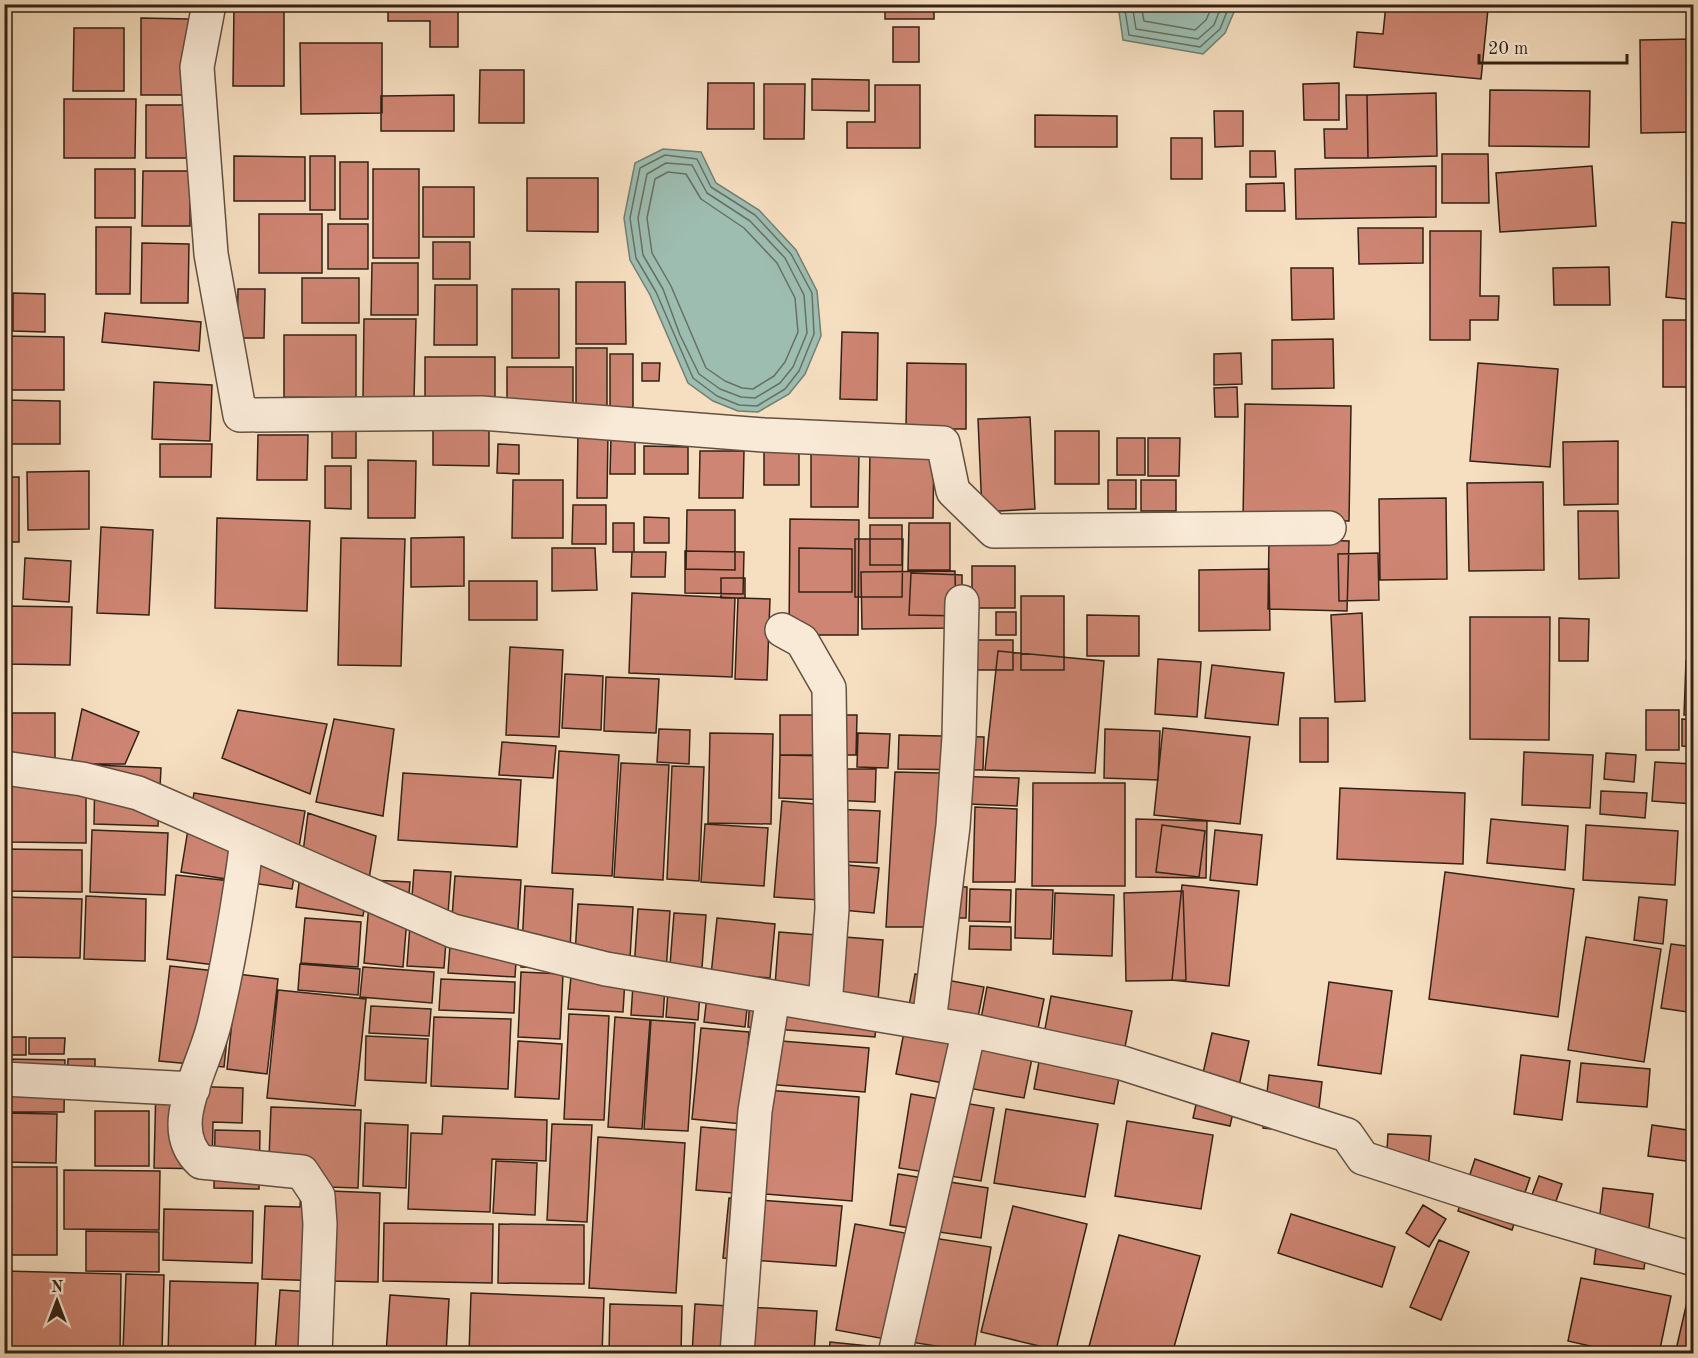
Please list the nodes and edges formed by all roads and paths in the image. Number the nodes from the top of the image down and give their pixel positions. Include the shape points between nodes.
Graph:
1 (209, 4) edge
2 (1329, 528) dead end
3 (962, 602) dead end
4 (782, 630) dead end
5 (4, 768) edge
6 (247, 841) junction
7 (773, 997) junction
8 (825, 1006) junction
9 (929, 1023) junction
10 (969, 1030) junction
11 (4, 1079) edge
12 (193, 1089) junction
13 (1694, 1259) edge
14 (315, 1353) edge
15 (737, 1353) edge
16 (895, 1353) edge

1 - 2 street via 197,67 211,254 240,415 481,413 764,435 943,443 953,491 994,531
3 - 9 street via 953,826
4 - 8 street via 802,641 829,688 832,909
5 - 6 street via 82,779 138,793
6 - 7 street via 453,931 606,969
6 - 12 street via 238,911 215,1023
7 - 8 street
7 - 15 street via 755,1112
8 - 9 street
9 - 10 street
10 - 13 street via 1122,1063 1347,1135 1363,1158
10 - 16 street
11 - 12 street
12 - 14 street via 186,1113 186,1138 190,1152 201,1162 302,1172 318,1196

